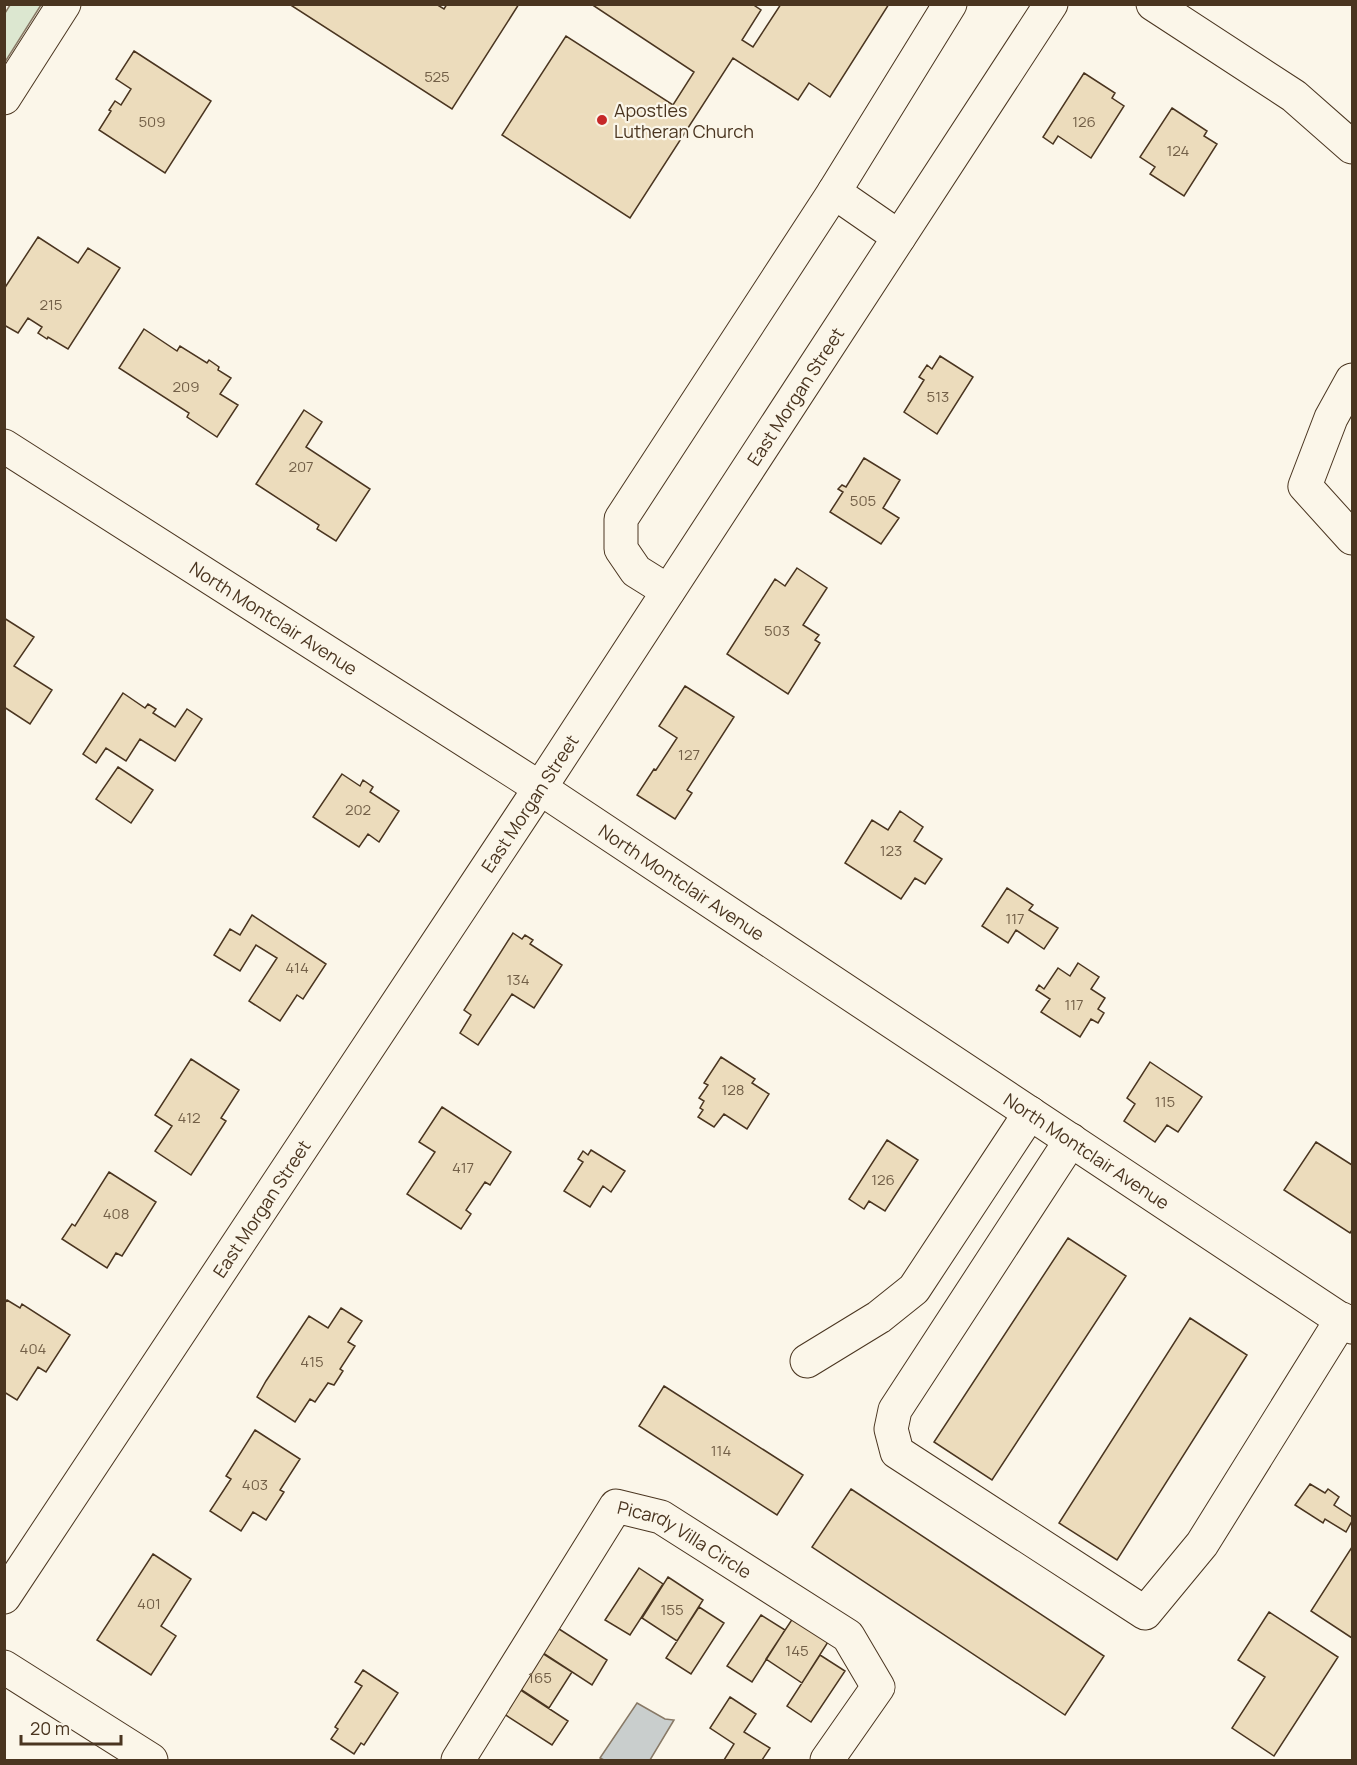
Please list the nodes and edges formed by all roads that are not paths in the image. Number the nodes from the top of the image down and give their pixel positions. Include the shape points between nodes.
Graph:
1 (64, 4) edge
2 (950, 4) edge
3 (1051, 4) edge
4 (1153, 4) edge
5 (1192, 15) edge
6 (1294, 96) junction
7 (4, 98) edge
8 (1353, 120) edge
9 (1353, 147) edge
10 (834, 192) junction
11 (899, 237) junction
12 (1353, 380) edge
13 (4, 446) edge
14 (1353, 538) edge
15 (668, 591) junction
16 (540, 788) junction
17 (1030, 1113) junction
18 (1071, 1140) junction
19 (1347, 1323) edge
20 (807, 1361) dead end
21 (4, 1597) edge
22 (4, 1667) edge
23 (151, 1761) edge
24 (458, 1761) edge
25 (827, 1761) edge

1 - 7 street
2 - 10 street
3 - 11 street, East Morgan Street
4 - 5 street
5 - 6 street
6 - 8 street
6 - 9 street
10 - 11 street
10 - 15 street via 621,519 621,549 636,571
11 - 15 street, East Morgan Street
12 - 14 street via 1331,418 1305,486
13 - 16 street, North Montclair Avenue
15 - 16 street, East Morgan Street
16 - 17 street, North Montclair Avenue
16 - 21 street, East Morgan Street
17 - 18 street, North Montclair Avenue
17 - 20 street via 914,1289 879,1317
18 - 19 street, North Montclair Avenue
18 - 19 street via 895,1410 891,1429 897,1452 1145,1613 1202,1544
22 - 23 street
24 - 25 street, Picardy Villa Circle via 616,1506 661,1517 848,1636 878,1687

